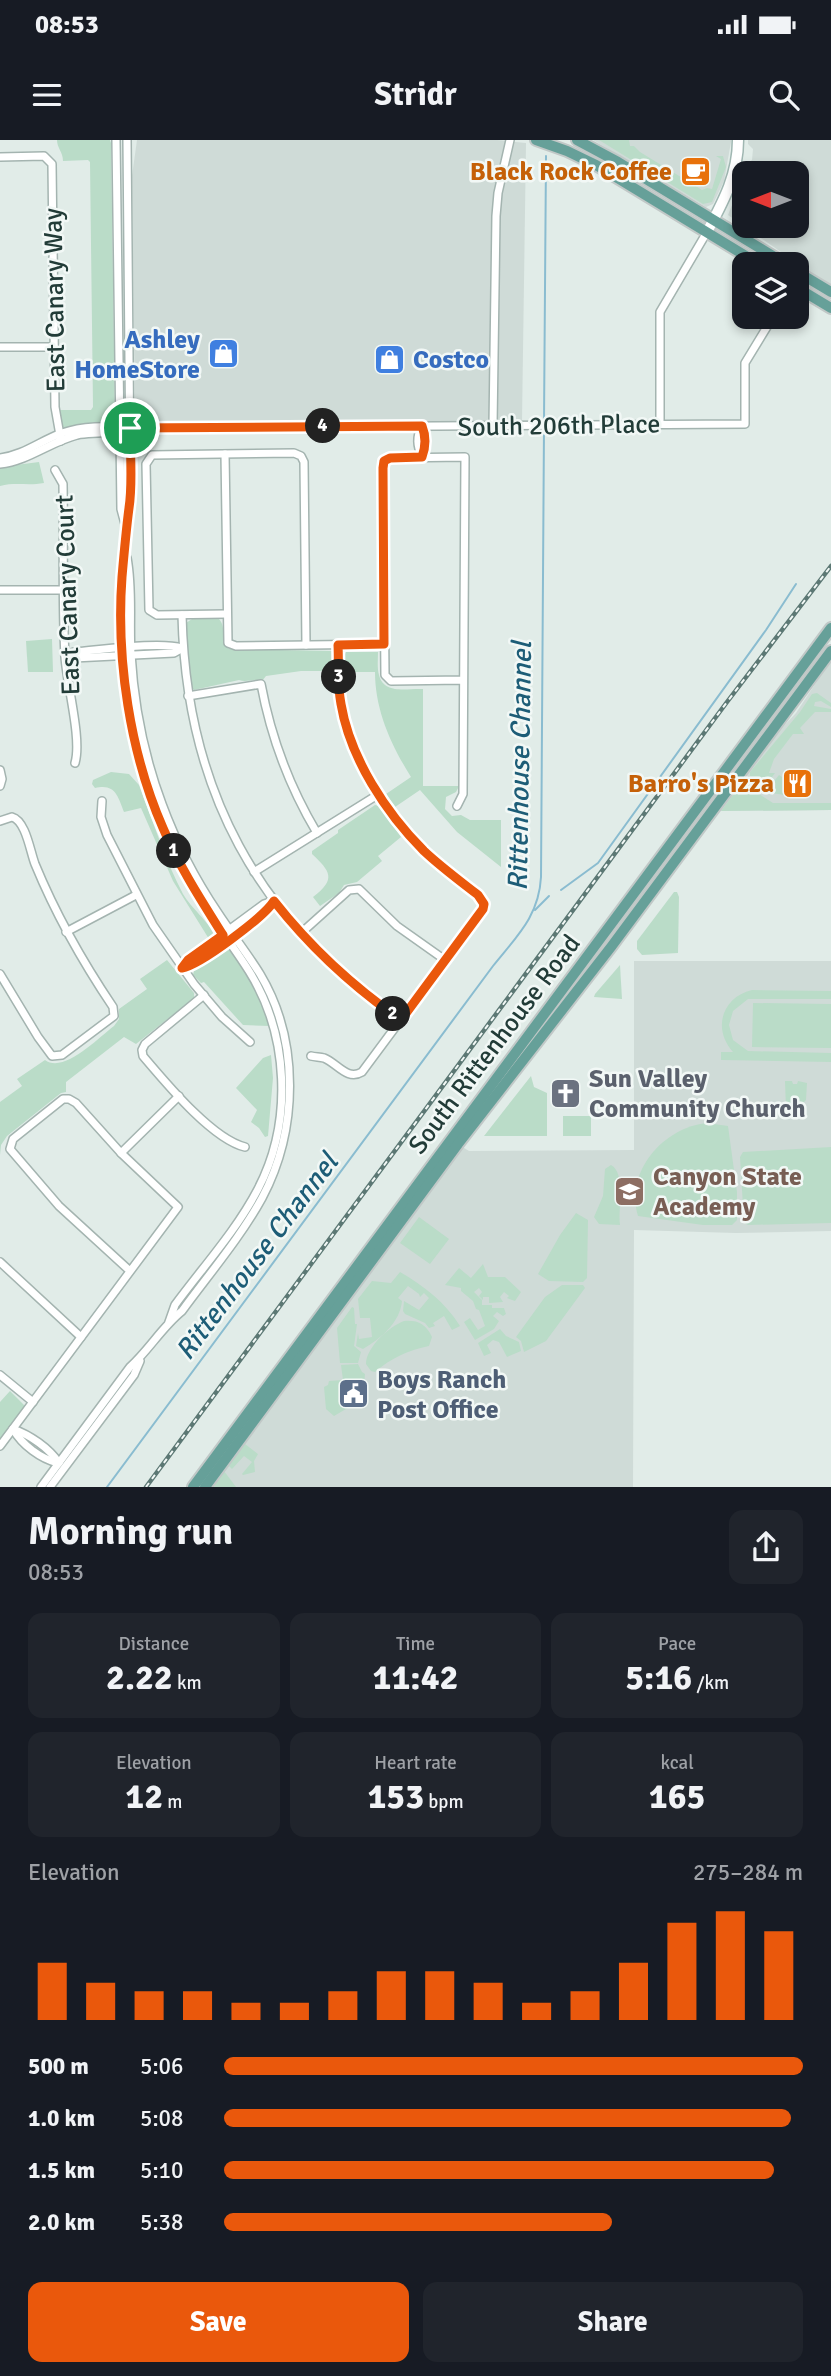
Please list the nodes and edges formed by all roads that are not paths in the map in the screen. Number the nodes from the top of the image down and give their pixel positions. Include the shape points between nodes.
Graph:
1 (116, 140) edge
2 (127, 140) edge
3 (537, 140) edge
4 (577, 140) edge
5 (738, 140) edge
6 (507, 142) edge
7 (0, 157) edge
8 (713, 220) junction
9 (707, 232) junction
10 (740, 252) edge
11 (766, 252) edge
12 (809, 279) edge
13 (831, 292) edge
14 (809, 296) edge
15 (831, 308) edge
16 (766, 329) edge
17 (54, 346) junction
18 (0, 347) edge
19 (660, 423) junction
20 (493, 425) junction
21 (422, 426) junction
22 (121, 428) junction
23 (130, 428) junction
24 (59, 438) junction
25 (225, 454) junction
26 (422, 457) junction
27 (0, 458) edge
28 (0, 464) edge
29 (55, 470) dead end
30 (125, 524) junction
31 (0, 590) edge
32 (64, 590) junction
33 (226, 614) junction
34 (182, 615) junction
35 (830, 629) edge
36 (384, 644) junction
37 (306, 645) junction
38 (338, 645) junction
39 (183, 648) junction
40 (127, 652) junction
41 (831, 652) edge
42 (65, 656) junction
43 (463, 680) junction
44 (809, 680) junction
45 (188, 695) junction
46 (754, 732) junction
47 (75, 763) dead end
48 (0, 770) edge
49 (739, 774) junction
50 (0, 786) edge
51 (379, 794) junction
52 (102, 801) dead end
53 (457, 806) dead end
54 (0, 821) edge
55 (317, 833) junction
56 (254, 872) junction
57 (136, 895) junction
58 (274, 901) junction
59 (66, 932) junction
60 (300, 933) junction
61 (229, 936) junction
62 (602, 938) junction
63 (612, 945) junction
64 (445, 960) junction
65 (182, 968) junction
66 (0, 974) edge
67 (204, 995) junction
68 (401, 1020) junction
69 (250, 1042) dead end
70 (311, 1056) dead end
71 (179, 1096) junction
72 (245, 1147) dead end
73 (121, 1153) junction
74 (373, 1251) junction
75 (0, 1262) edge
76 (130, 1271) junction
77 (81, 1337) junction
78 (0, 1375) edge
79 (33, 1402) junction
80 (13, 1429) junction
81 (0, 1446) edge
82 (61, 1465) junction
83 (41, 1487) edge
84 (50, 1487) edge
85 (193, 1487) edge
86 (205, 1487) edge

1 - 22 street
2 - 23 street
3 - 9 main road via 596,165
4 - 8 main road
5 - 8 street via 733,180
6 - 20 street via 496,216
7 - 17 street, East Canary Way via 44,156 52,164
8 - 9 street
8 - 11 main road
9 - 10 main road
9 - 19 street via 660,312
12 - 13 main road
14 - 15 main road
16 - 19 street, South 206th Place via 745,363 745,424
17 - 18 street
17 - 24 street, East Canary Way
19 - 20 street, South 206th Place
20 - 21 street, South 206th Place
21 - 23 street, South 206th Place
21 - 26 street via 418,434
22 - 23 street, South 206th Place
22 - 24 street, South 206th Place
22 - 30 street
23 - 30 street via 130,508
24 - 27 street, South 206th Place
24 - 28 street, South 206th Place via 28,457
25 - 33 street
25 - 34 street via 155,455 146,464 148,606 152,613
25 - 37 street via 294,453 304,463
26 - 36 street via 384,461
26 - 43 street via 465,457
29 - 32 street, East Canary Court via 63,484
30 - 40 street via 130,575
31 - 32 street
32 - 42 street, East Canary Court
33 - 34 street
33 - 37 street via 230,644
34 - 39 street
35 - 44 main road via 827,643 808,668
35 - 46 main road, South Rittenhouse Road
36 - 38 street
36 - 43 street via 387,678
37 - 38 street
38 - 51 street via 345,721
39 - 40 street
39 - 45 street
40 - 42 street
40 - 61 street via 140,725 162,803
41 - 44 main road, South Rittenhouse Road
42 - 47 street, East Canary Court via 78,751
43 - 53 street via 463,794
44 - 49 main road, South Rittenhouse Road
45 - 55 street via 261,684 279,756
45 - 56 street via 212,787
46 - 49 main road via 753,742 737,765
46 - 62 main road, South Rittenhouse Road
48 - 50 street
49 - 63 main road, South Rittenhouse Road
51 - 55 street
51 - 64 street via 424,850 484,904
52 - 57 street via 107,835
54 - 59 street via 18,818
55 - 56 street
56 - 58 street
57 - 59 street
57 - 65 street
58 - 60 street
58 - 61 street via 264,904
59 - 66 street via 113,1007 114,1016 62,1055 49,1053
60 - 64 street via 353,888 359,889 397,926
60 - 68 street via 346,979
61 - 65 street
61 - 82 street via 261,976 283,1031 289,1068 287,1125 276,1166 256,1207 182,1311 130,1367
62 - 63 main road
62 - 74 main road, South Rittenhouse Road
63 - 74 main road, South Rittenhouse Road
64 - 68 street
65 - 67 street
67 - 69 street
67 - 71 street via 142,1050
68 - 70 street via 356,1076
71 - 72 street via 232,1143
71 - 73 street
73 - 76 street via 178,1207
73 - 76 street via 69,1099 59,1102 10,1144 11,1153 59,1206
74 - 85 main road, South Rittenhouse Road
74 - 86 main road, South Rittenhouse Road
75 - 77 street
76 - 77 street
77 - 79 street
78 - 79 street
79 - 80 street
80 - 81 street
80 - 82 street via 18,1439
82 - 83 street
82 - 84 street

